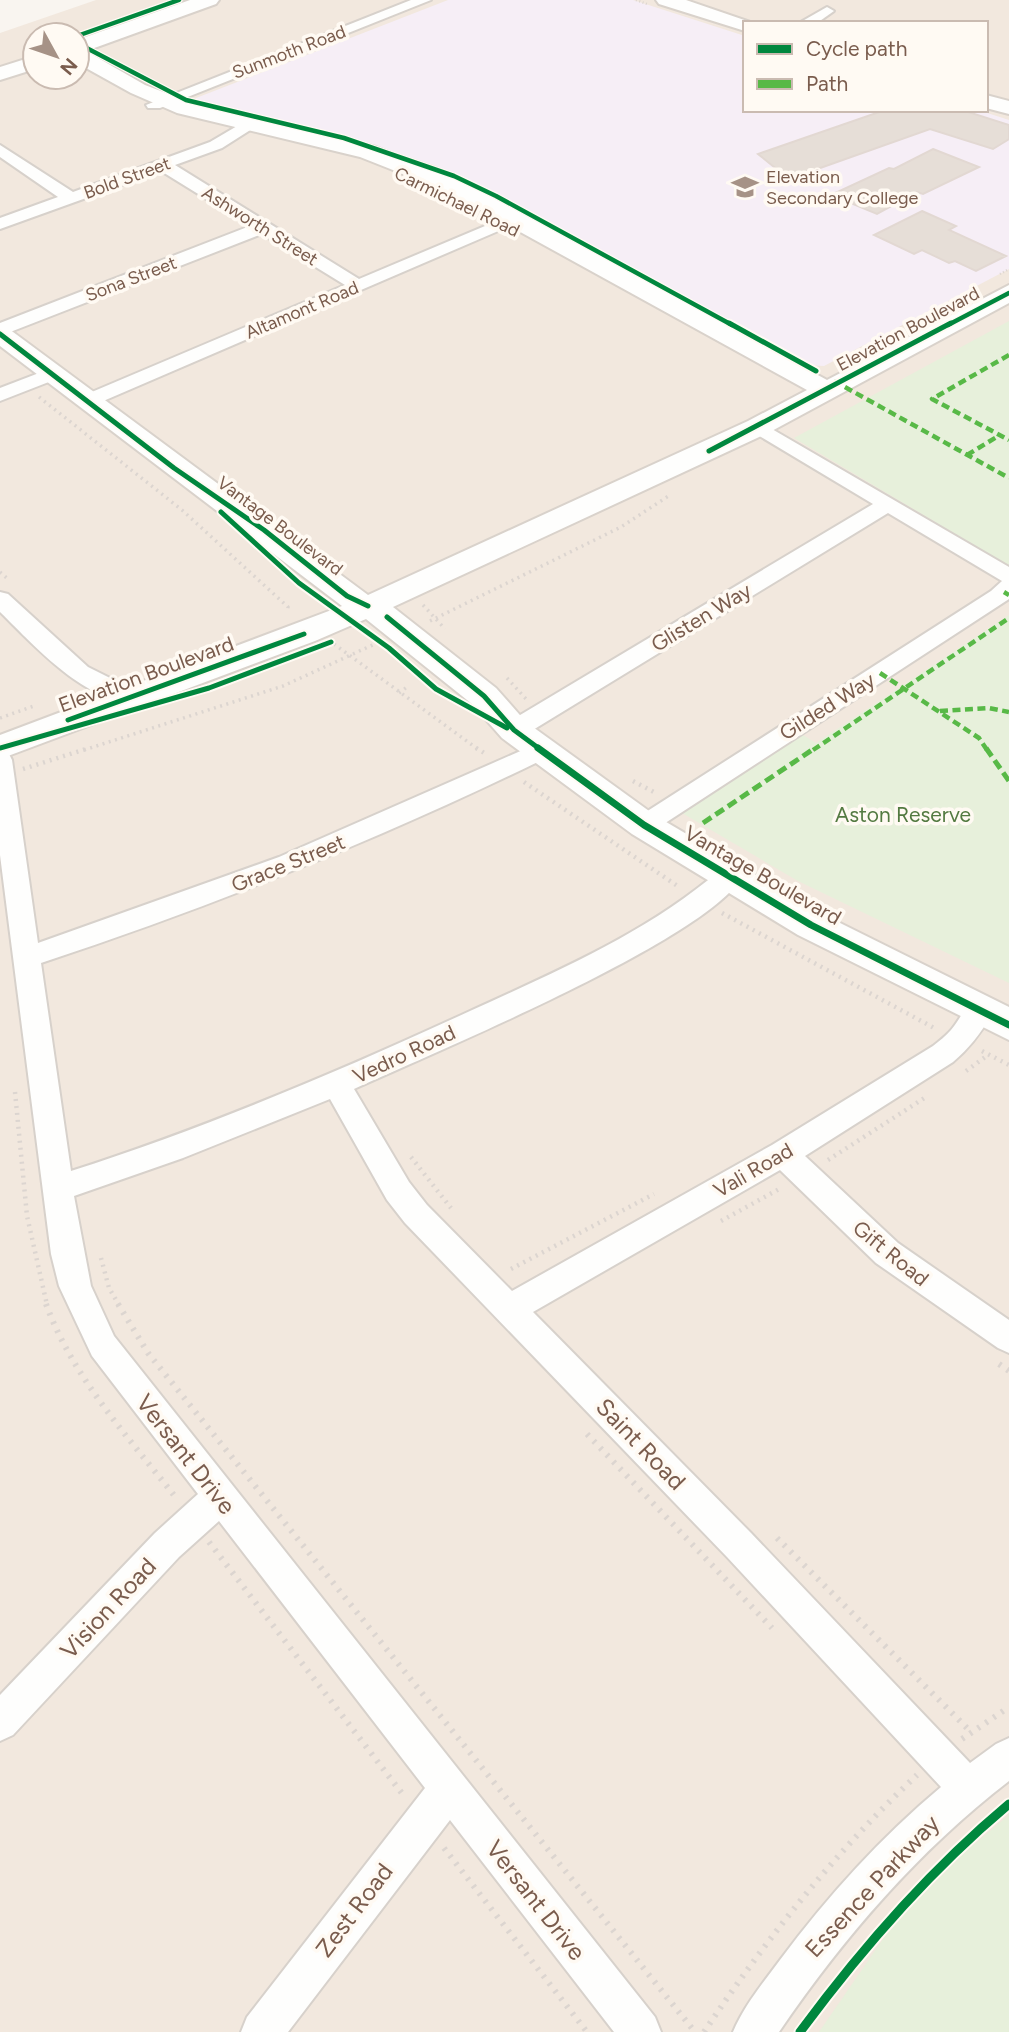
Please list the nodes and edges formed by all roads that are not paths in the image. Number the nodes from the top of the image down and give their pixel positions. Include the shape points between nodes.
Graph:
1 (209, 0) edge
2 (424, 0) edge
3 (666, 0) edge
4 (827, 11) dead end
5 (810, 21) edge
6 (743, 24) edge
7 (91, 42) edge
8 (91, 62) edge
9 (21, 67) edge
10 (91, 71) edge
11 (0, 74) edge
12 (988, 102) edge
13 (160, 103) junction
14 (1009, 108) edge
15 (245, 127) junction
16 (0, 150) edge
17 (163, 165) junction
18 (71, 198) junction
19 (510, 222) junction
20 (0, 224) edge
21 (263, 227) junction
22 (358, 286) junction
23 (1009, 293) edge
24 (0, 332) edge
25 (52, 374) junction
26 (821, 394) junction
27 (0, 395) edge
28 (87, 401) junction
29 (758, 427) junction
30 (174, 468) junction
31 (889, 503) junction
32 (1009, 576) edge
33 (1009, 586) edge
34 (0, 599) edge
35 (357, 615) junction
36 (87, 679) junction
37 (138, 694) junction
38 (82, 714) junction
39 (527, 740) junction
40 (0, 748) edge
41 (14, 764) edge
42 (644, 825) junction
43 (729, 877) junction
44 (27, 957) junction
45 (995, 1017) edge
46 (337, 1085) junction
47 (783, 1154) junction
48 (58, 1188) junction
49 (523, 1301) junction
50 (1009, 1338) edge
51 (219, 1497) junction
52 (0, 1722) edge
53 (1009, 1757) edge
54 (967, 1787) junction
55 (449, 1789) junction
56 (262, 2032) edge
57 (640, 2032) edge
58 (754, 2032) edge

1 - 7 street
2 - 13 street, Sunmoth Road
3 - 6 street
4 - 5 street
8 - 13 street, Carmichael Road
9 - 11 street
10 - 13 street, Carmichael Road
12 - 14 street
13 - 15 street, Carmichael Road
15 - 17 street, Bold Street via 220,144
15 - 19 street, Carmichael Road via 327,141 400,163 454,186
16 - 18 street
17 - 18 street, Bold Street
17 - 21 street, Ashworth Street
18 - 20 street, Bold Street
19 - 22 street, Altamont Road
19 - 26 street, Carmichael Road
21 - 22 street, Ashworth Street
21 - 24 street, Sona Street
22 - 28 street, Altamont Road
23 - 26 street, Elevation Boulevard
24 - 25 street, Vantage Boulevard
25 - 27 street
25 - 28 street, Vantage Boulevard
26 - 29 street, Elevation Boulevard
28 - 30 street, Vantage Boulevard
29 - 31 street
29 - 35 street, Elevation Boulevard via 556,539
30 - 35 street, Vantage Boulevard via 258,547
30 - 35 street, Vantage Boulevard via 264,530 347,596
31 - 32 street
31 - 39 street, Glisten Way
33 - 42 street, Gilded Way
34 - 36 street
35 - 37 street, Elevation Boulevard
35 - 39 street, Vantage Boulevard via 436,689
35 - 40 street, Elevation Boulevard via 242,677
36 - 37 street
36 - 38 street via 91,704
37 - 38 street, Elevation Boulevard
38 - 40 street, Elevation Boulevard
39 - 42 street, Vantage Boulevard
39 - 44 street, Grace Street via 490,777 276,869
41 - 44 street, Versant Drive
42 - 43 street, Vantage Boulevard
43 - 45 street, Vantage Boulevard via 843,942
43 - 46 street, Vedro Road via 704,902 666,925 550,986
44 - 48 street, Versant Drive
45 - 47 street, Vali Road
46 - 48 street, Vedro Road
46 - 49 street, Saint Road via 415,1214
47 - 49 street, Vali Road
47 - 50 street, Gift Road via 887,1253
48 - 51 street, Versant Drive via 66,1254 88,1320
49 - 54 street, Saint Road
51 - 52 street, Vision Road via 167,1545
51 - 55 street, Versant Drive
53 - 54 street, Essence Parkway
54 - 58 street, Essence Parkway via 901,1847 843,1909
55 - 56 street, Zest Road
55 - 57 street, Versant Drive

